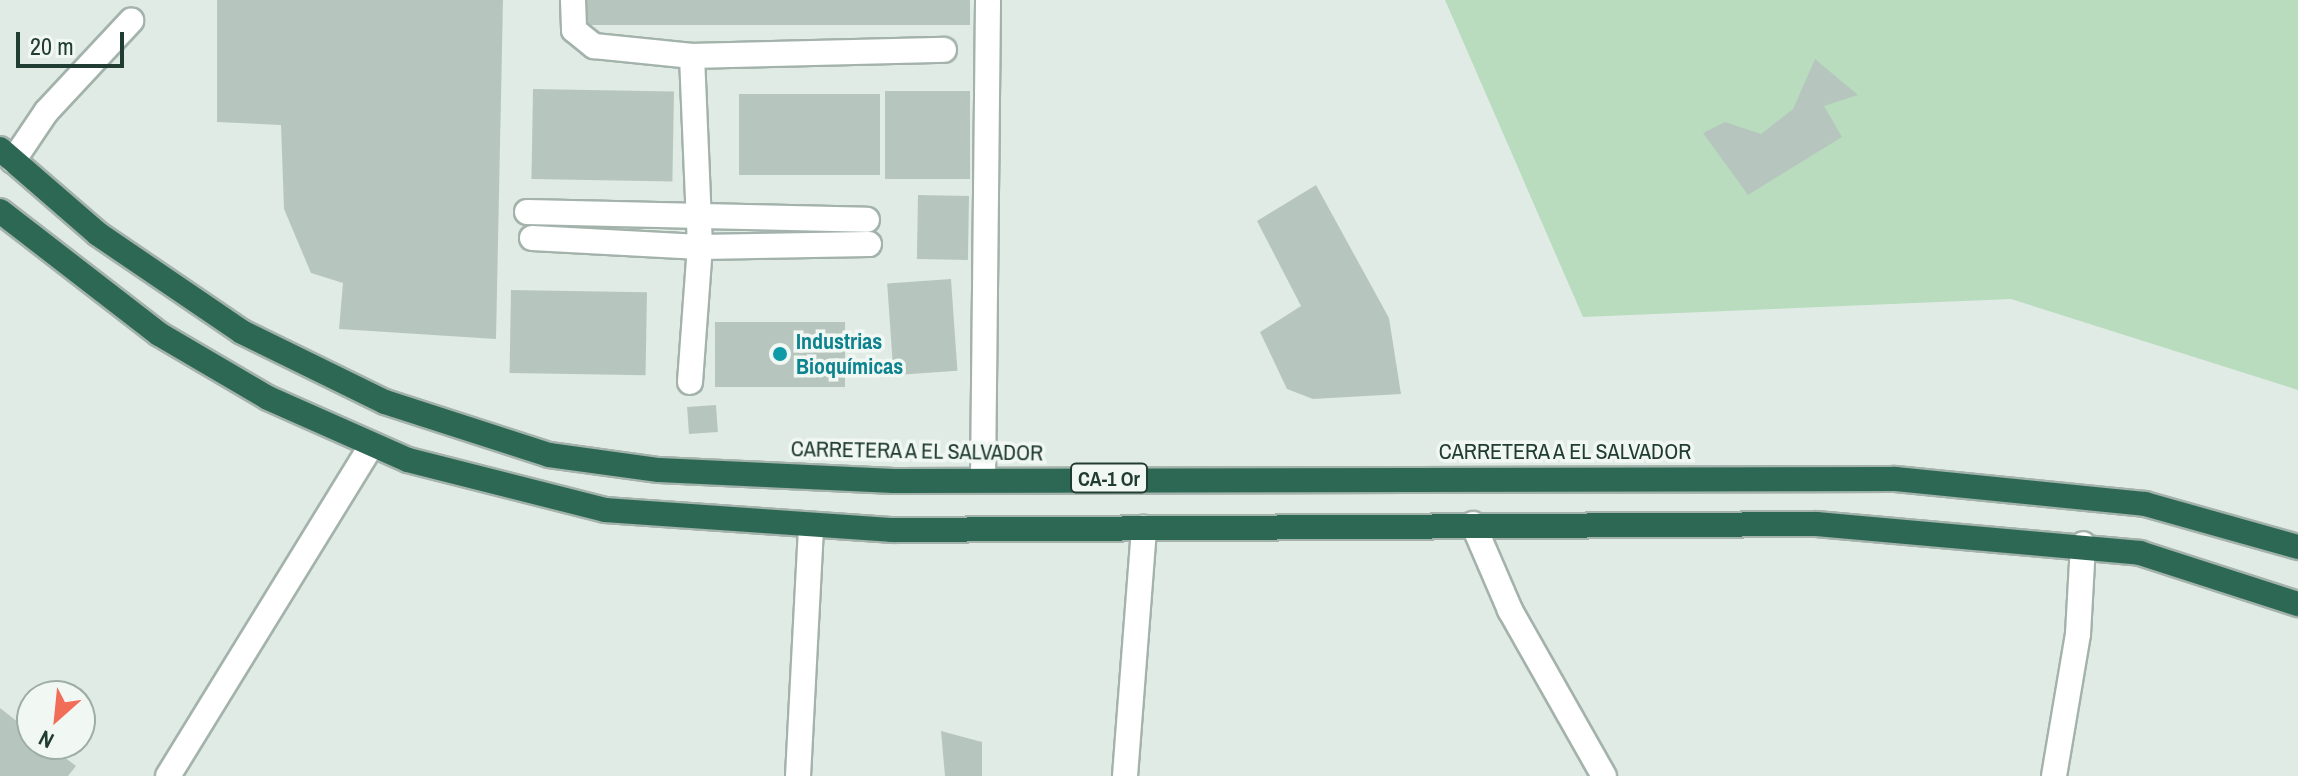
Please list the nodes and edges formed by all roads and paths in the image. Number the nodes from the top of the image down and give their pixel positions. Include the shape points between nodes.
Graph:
1 (573, 0) edge
2 (988, 0) edge
3 (131, 21) dead end
4 (944, 50) dead end
5 (692, 56) junction
6 (7, 155) edge
7 (0, 211) edge
8 (527, 212) dead end
9 (698, 220) junction
10 (867, 220) dead end
11 (532, 238) dead end
12 (869, 244) dead end
13 (700, 247) junction
14 (690, 382) dead end
15 (372, 445) junction
16 (983, 480) junction
17 (1473, 524) junction
18 (811, 528) junction
19 (1144, 528) junction
20 (2083, 544) junction
21 (2298, 547) edge
22 (2298, 604) edge
23 (168, 776) edge
24 (798, 776) edge
25 (1125, 776) edge
26 (1604, 776) edge
27 (2054, 776) edge

1 - 5 street via 574,30 594,46
2 - 16 street
3 - 6 street
4 - 5 street
5 - 9 street
6 - 16 highway, CARRETERA A EL SALVADOR / CA-1 Or via 98,234 242,332 385,402 463,428 549,455 659,470
7 - 15 highway via 216,372
8 - 9 street
9 - 10 street
9 - 13 street
11 - 13 street
12 - 13 street
13 - 14 street
15 - 18 highway via 548,500
15 - 23 street
16 - 21 highway, CARRETERA A EL SALVADOR / CA-1 Or via 1895,479 2145,504
17 - 19 highway
17 - 20 highway via 1817,524
17 - 26 street via 1510,610
18 - 19 highway
18 - 24 street
19 - 25 street
20 - 22 highway via 2178,564
20 - 27 street via 2078,634

